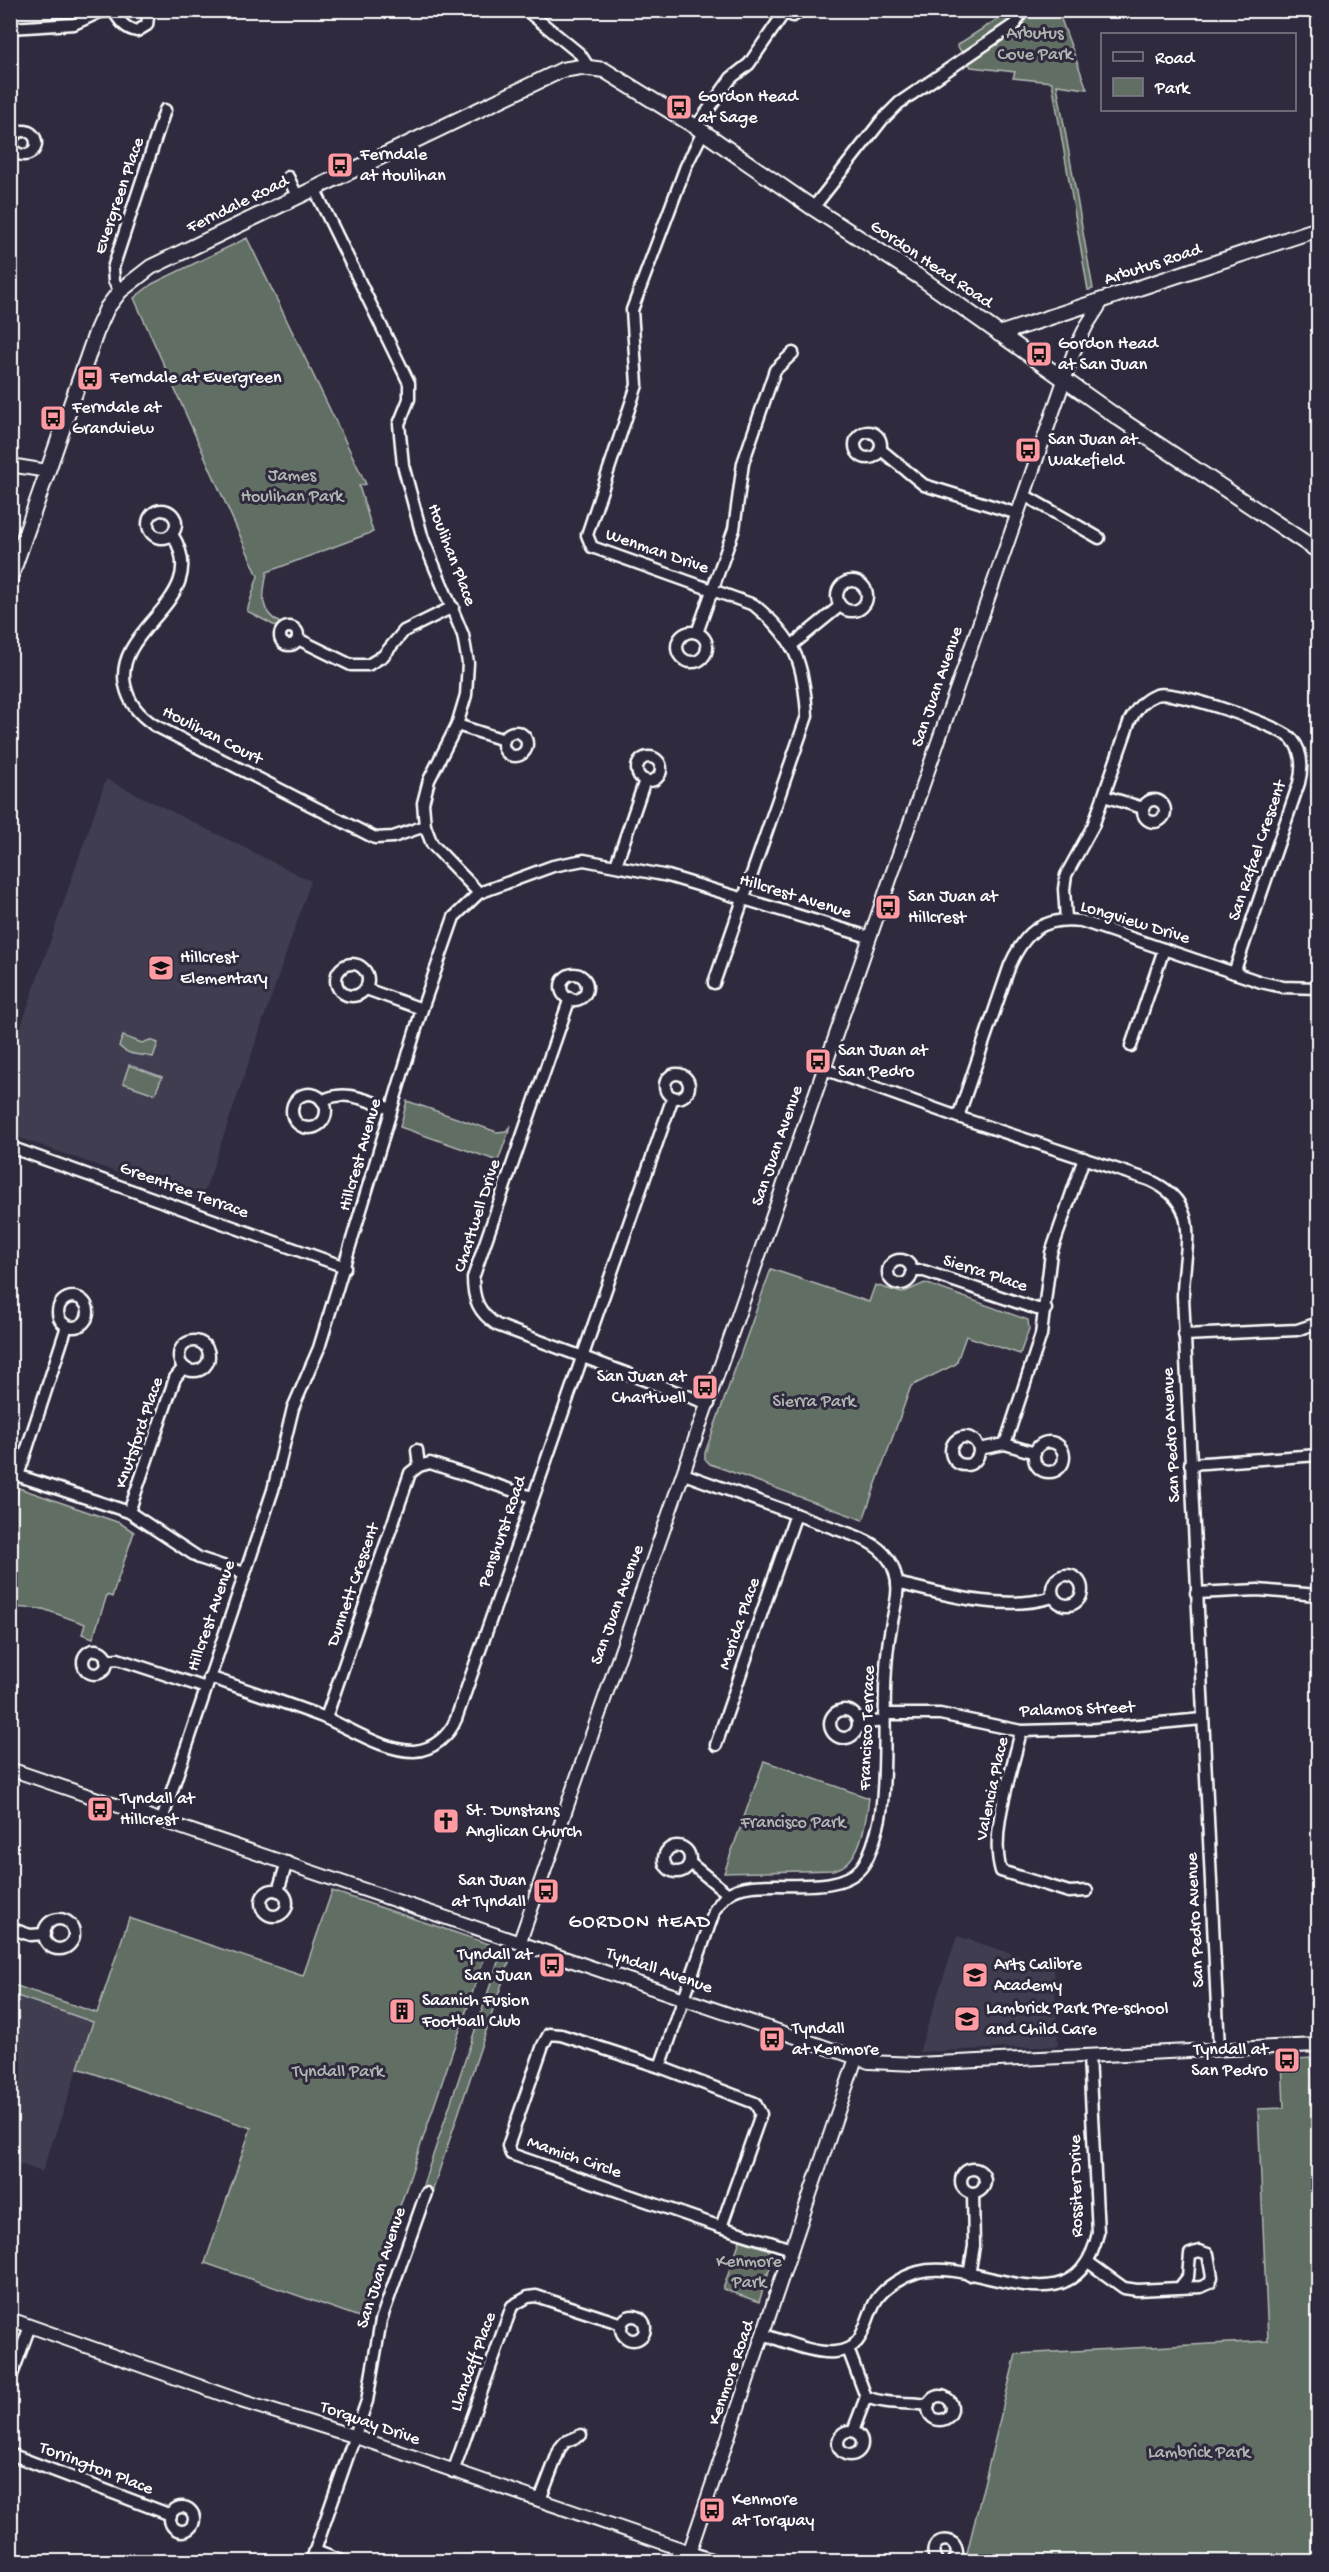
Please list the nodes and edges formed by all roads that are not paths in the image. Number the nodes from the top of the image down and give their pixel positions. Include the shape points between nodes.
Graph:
1 (144, 10) edge
2 (526, 10) edge
3 (802, 10) edge
4 (1023, 10) edge
5 (116, 11) edge
6 (782, 12) edge
7 (10, 28) edge
8 (589, 68) junction
9 (165, 110) dead end
10 (699, 129) junction
11 (17, 153) dead end
12 (10, 164) edge
13 (288, 177) dead end
14 (314, 188) junction
15 (297, 196) junction
16 (813, 208) junction
17 (1318, 229) edge
18 (120, 291) junction
19 (1103, 300) junction
20 (999, 334) junction
21 (793, 353) dead end
22 (1065, 379) junction
23 (879, 448) dead end
24 (10, 465) edge
25 (47, 471) junction
26 (1024, 495) junction
27 (1018, 514) junction
28 (172, 534) dead end
29 (1098, 538) dead end
30 (1318, 551) edge
31 (10, 579) edge
32 (712, 589) junction
33 (840, 606) dead end
34 (453, 607) junction
35 (697, 633) dead end
36 (298, 639) dead end
37 (791, 646) junction
38 (457, 725) junction
39 (504, 740) dead end
40 (645, 780) dead end
41 (1104, 796) junction
42 (1143, 808) dead end
43 (425, 826) junction
44 (616, 865) junction
45 (479, 893) junction
46 (745, 898) junction
47 (1066, 919) junction
48 (869, 937) junction
49 (1164, 949) junction
50 (1234, 973) junction
51 (714, 984) dead end
52 (1318, 988) edge
53 (366, 989) dead end
54 (570, 998) dead end
55 (422, 1009) junction
56 (1131, 1046) dead end
57 (824, 1070) junction
58 (673, 1097) dead end
59 (322, 1101) dead end
60 (391, 1109) junction
61 (958, 1117) junction
62 (10, 1147) edge
63 (1084, 1158) junction
64 (345, 1267) junction
65 (913, 1271) dead end
66 (1046, 1309) junction
67 (1318, 1323) edge
68 (68, 1326) dead end
69 (1185, 1335) junction
70 (582, 1357) junction
71 (184, 1367) dead end
72 (708, 1404) junction
73 (1005, 1444) junction
74 (417, 1449) dead end
75 (979, 1449) dead end
76 (1035, 1453) dead end
77 (1318, 1455) edge
78 (1190, 1464) junction
79 (419, 1466) junction
80 (14, 1474) edge
81 (684, 1474) junction
82 (532, 1497) junction
83 (129, 1512) junction
84 (796, 1514) junction
85 (244, 1573) junction
86 (897, 1583) junction
87 (1196, 1593) junction
88 (1318, 1595) edge
89 (1053, 1596) dead end
90 (106, 1660) dead end
91 (209, 1677) junction
92 (206, 1688) junction
93 (884, 1718) junction
94 (326, 1719) junction
95 (1202, 1719) junction
96 (858, 1724) dead end
97 (1022, 1731) junction
98 (716, 1745) dead end
99 (10, 1769) edge
100 (162, 1820) junction
101 (287, 1862) junction
102 (690, 1863) dead end
103 (278, 1891) dead end
104 (1087, 1891) dead end
105 (728, 1894) junction
106 (10, 1928) edge
107 (45, 1934) dead end
108 (520, 1941) junction
109 (683, 1998) junction
110 (1318, 2045) edge
111 (1220, 2049) junction
112 (1089, 2056) junction
113 (856, 2058) junction
114 (660, 2067) junction
115 (426, 2193) dead end
116 (973, 2193) dead end
117 (721, 2227) junction
118 (792, 2249) junction
119 (1088, 2262) junction
120 (969, 2275) junction
121 (1180, 2287) dead end
122 (10, 2319) edge
123 (622, 2324) dead end
124 (30, 2326) junction
125 (764, 2335) junction
126 (848, 2349) junction
127 (10, 2380) edge
128 (866, 2397) junction
129 (929, 2405) dead end
130 (853, 2431) dead end
131 (581, 2435) dead end
132 (356, 2437) junction
133 (10, 2454) edge
134 (453, 2472) junction
135 (540, 2500) junction
136 (171, 2515) dead end
137 (313, 2556) edge
138 (688, 2557) edge
139 (344, 2562) edge
140 (719, 2562) edge
141 (938, 2562) edge
142 (952, 2562) edge

1 - 5 street via 147,25 137,31 122,24
2 - 8 street, Gordon Head Road via 580,54
3 - 6 street via 793,16
4 - 16 street via 1015,24 899,103
5 - 7 street via 100,12 74,24
6 - 10 street, Wenman Drive via 749,64 731,78
8 - 10 main road, Gordon Head Road via 604,70
8 - 14 main road, Ferndale Road via 562,70
9 - 18 street, Evergreen Place via 113,268
10 - 16 main road, Gordon Head Road
10 - 32 street, Wenman Drive via 632,310 637,385 587,535 592,547
11 - 12 street
13 - 15 street
14 - 15 main road, Ferndale Road
14 - 34 street, Houlihan Place via 409,383 409,399 399,424 403,465 423,539
15 - 18 main road, Ferndale Road via 151,267
16 - 20 main road, Gordon Head Road
17 - 19 main road, Arbutus Road
18 - 25 main road, Ferndale Road via 97,330
19 - 20 main road, Arbutus Road
19 - 22 street, San Juan Avenue via 1087,324
20 - 22 main road, Gordon Head Road
21 - 32 street via 775,370 744,463 734,529
22 - 26 street, San Juan Avenue
22 - 30 main road, Gordon Head Road
23 - 27 street via 924,485
24 - 25 street
25 - 31 main road, Ferndale Road
26 - 27 street, San Juan Avenue
26 - 29 street
27 - 48 street, San Juan Avenue
28 - 43 street, Houlihan Court via 182,558 179,583 164,610 136,641 125,667 128,695 134,708 154,725 375,838 393,837
32 - 35 street
32 - 37 street, Wenman Drive via 754,605
33 - 37 street
34 - 36 street via 404,631 383,656 368,665 351,666
34 - 38 street, Houlihan Place via 468,663 466,695
37 - 46 street, Wenman Drive via 801,663 807,716
38 - 39 street
38 - 43 street, Houlihan Place via 429,780 423,803
40 - 44 street
41 - 42 street
41 - 47 street, San Rafael Crescent via 1093,826 1066,875
41 - 50 street, San Rafael Crescent via 1130,720 1137,708 1157,695 1178,694 1279,729 1297,746 1302,760 1299,783
43 - 45 street, Houlihan Place via 432,844
44 - 45 street, Hillcrest Avenue via 584,861 553,866
44 - 46 street, Hillcrest Avenue
45 - 55 street, Hillcrest Avenue via 454,917
46 - 48 street, Hillcrest Avenue
46 - 51 street, Wenman Drive
47 - 49 street, Longview Drive
47 - 61 street, Longview Drive via 1037,928 1018,947
48 - 57 street, San Juan Avenue
49 - 50 street, Longview Drive
49 - 56 street
50 - 52 street, Longview Drive via 1283,987
53 - 55 street
54 - 70 street, Chartwell Drive via 472,1278 473,1295 485,1317
55 - 60 street, Hillcrest Avenue
57 - 61 street, San Pedro Avenue
57 - 72 street, San Juan Avenue
58 - 70 street, Penshurst Road
59 - 60 street via 342,1094
60 - 64 street, Hillcrest Avenue
61 - 63 street, San Pedro Avenue
62 - 64 street, Greentree Terrace
63 - 66 street via 1051,1252
63 - 69 street, San Pedro Avenue via 1161,1185 1181,1204 1187,1231 1183,1272
64 - 85 street, Hillcrest Avenue via 313,1366 292,1408 273,1490
65 - 66 street, Sierra Place via 924,1271
66 - 73 street
67 - 69 street via 1297,1330
68 - 80 street
69 - 78 street, San Pedro Avenue
70 - 72 street, Chartwell Drive
70 - 82 street, Penshurst Road
71 - 83 street, Knutsford Place via 175,1378
72 - 81 street, San Juan Avenue
73 - 75 street
73 - 76 street
74 - 79 street
77 - 78 street
78 - 87 street, San Pedro Avenue
79 - 82 street via 430,1463
79 - 94 street, Dunnett Crescent via 410,1473
80 - 83 street
81 - 84 street
81 - 108 street, San Juan Avenue
82 - 94 street, Penshurst Road via 456,1719 446,1736 429,1748 408,1750 351,1732
83 - 85 street via 199,1558
84 - 86 street via 877,1545 891,1564
84 - 98 street, Merida Place
85 - 91 street, Hillcrest Avenue
86 - 89 street via 982,1600
86 - 93 street, Francisco Terrace via 887,1648
87 - 88 street via 1258,1590
87 - 95 street, San Pedro Avenue
90 - 92 street via 118,1659
91 - 92 street, Hillcrest Avenue
91 - 94 street, Penshurst Road
92 - 100 street, Hillcrest Avenue
93 - 96 street, Palamos Street
93 - 97 street, Palamos Street via 940,1714
93 - 105 street, Francisco Terrace via 882,1805 871,1850 861,1868 844,1881 746,1887
95 - 97 street, Palamos Street
95 - 111 street, San Pedro Avenue
97 - 104 street, Valencia Place via 996,1835 1001,1871 1069,1892
99 - 100 street, Tyndall Avenue
100 - 101 street, Tyndall Avenue
101 - 103 street
101 - 108 street, Tyndall Avenue
102 - 105 street
105 - 109 street via 715,1909
106 - 107 street via 30,1935
108 - 109 street, Tyndall Avenue
109 - 113 street, Tyndall Avenue
109 - 114 street
110 - 111 street, Tyndall Avenue
111 - 112 street, Tyndall Avenue
112 - 113 street, Tyndall Avenue via 916,2064 883,2064
112 - 119 street, Rossiter Drive via 1098,2233
113 - 118 street, Kenmore Road
114 - 117 street, Mamich Circle via 755,2103 761,2114
114 - 117 street, Mamich Circle via 549,2034 508,2146 511,2154
115 - 132 street, San Juan Avenue via 382,2318 371,2384
116 - 120 street via 974,2246
117 - 118 street, Mamich Circle
118 - 125 street, Kenmore Road
119 - 120 street, Rossiter Drive via 1068,2280 1050,2286 1014,2285
119 - 121 street via 1124,2288
120 - 126 street, Rossiter Drive via 926,2270 899,2281 878,2298 860,2340
122 - 124 street, Torquay Drive
123 - 134 street, Llandaff Place via 536,2296 512,2306
124 - 127 street
124 - 132 street, Torquay Drive
125 - 126 street via 826,2352
125 - 138 street, Kenmore Road
126 - 128 street
128 - 129 street
128 - 130 street
131 - 135 street via 560,2448
132 - 134 street, Torquay Drive
132 - 137 street, San Juan Avenue
133 - 136 street, Torrington Place
134 - 135 street, Torquay Drive
135 - 138 street, Torquay Drive
137 - 139 street
138 - 140 street, Torquay Drive
141 - 142 street via 933,2549 944,2540 957,2548

